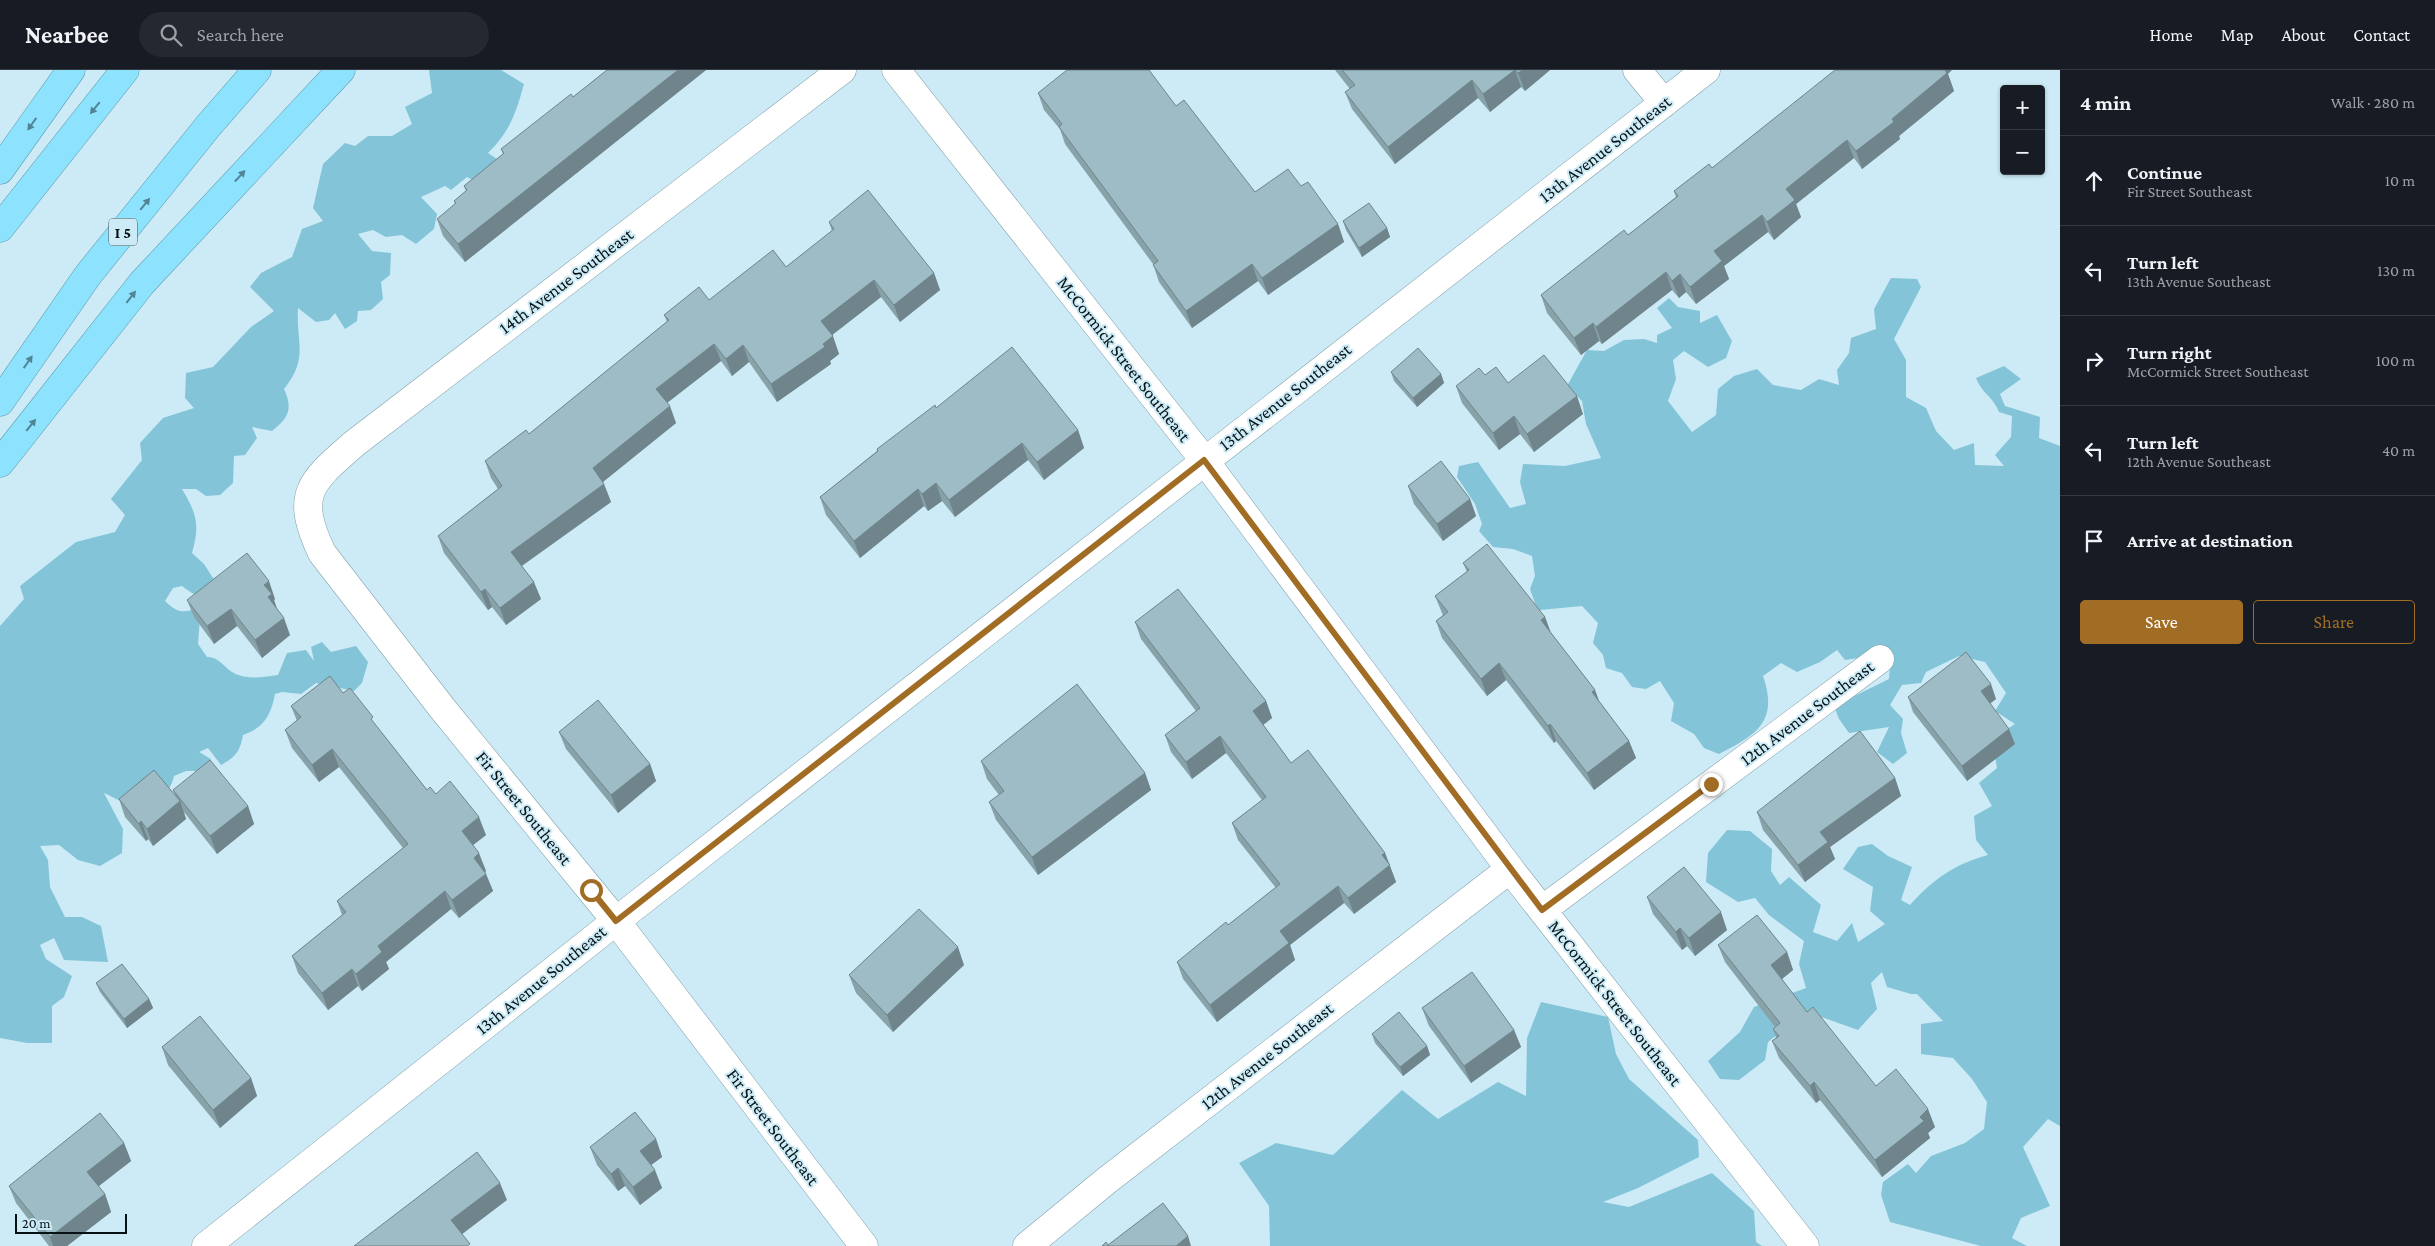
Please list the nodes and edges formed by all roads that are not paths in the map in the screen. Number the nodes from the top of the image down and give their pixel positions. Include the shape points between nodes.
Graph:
1 (71, 70) edge
2 (125, 70) edge
3 (257, 70) edge
4 (341, 70) edge
5 (842, 70) edge
6 (896, 70) edge
7 (1637, 70) edge
8 (1706, 70) edge
9 (1664, 103) junction
10 (0, 170) edge
11 (0, 228) edge
12 (0, 402) edge
13 (1204, 460) junction
14 (0, 462) edge
15 (306, 506) joint
16 (1880, 659) dead end
17 (1510, 869) junction
18 (1542, 910) junction
19 (616, 921) junction
20 (206, 1246) edge
21 (864, 1246) edge
22 (1027, 1246) edge
23 (1805, 1246) edge

1 -> 10 highway
2 -> 11 highway
12 -> 3 highway, I 5 via 88,275
14 -> 4 highway via 142,283
5 - 15 street, 14th Avenue Southeast via 355,443 321,474 311,487
6 - 13 street, McCormick Street Southeast
7 - 9 street
8 - 9 street, 13th Avenue Southeast
9 - 13 street, 13th Avenue Southeast
13 - 17 street, McCormick Street Southeast
13 - 19 street, 13th Avenue Southeast
15 - 19 street, Fir Street Southeast via 311,530 322,553 442,708
16 - 18 street, 12th Avenue Southeast
17 - 18 street, McCormick Street Southeast
17 - 22 street, 12th Avenue Southeast via 1106,1181
18 - 23 street, McCormick Street Southeast
19 - 20 street, 13th Avenue Southeast
19 - 21 street, Fir Street Southeast

